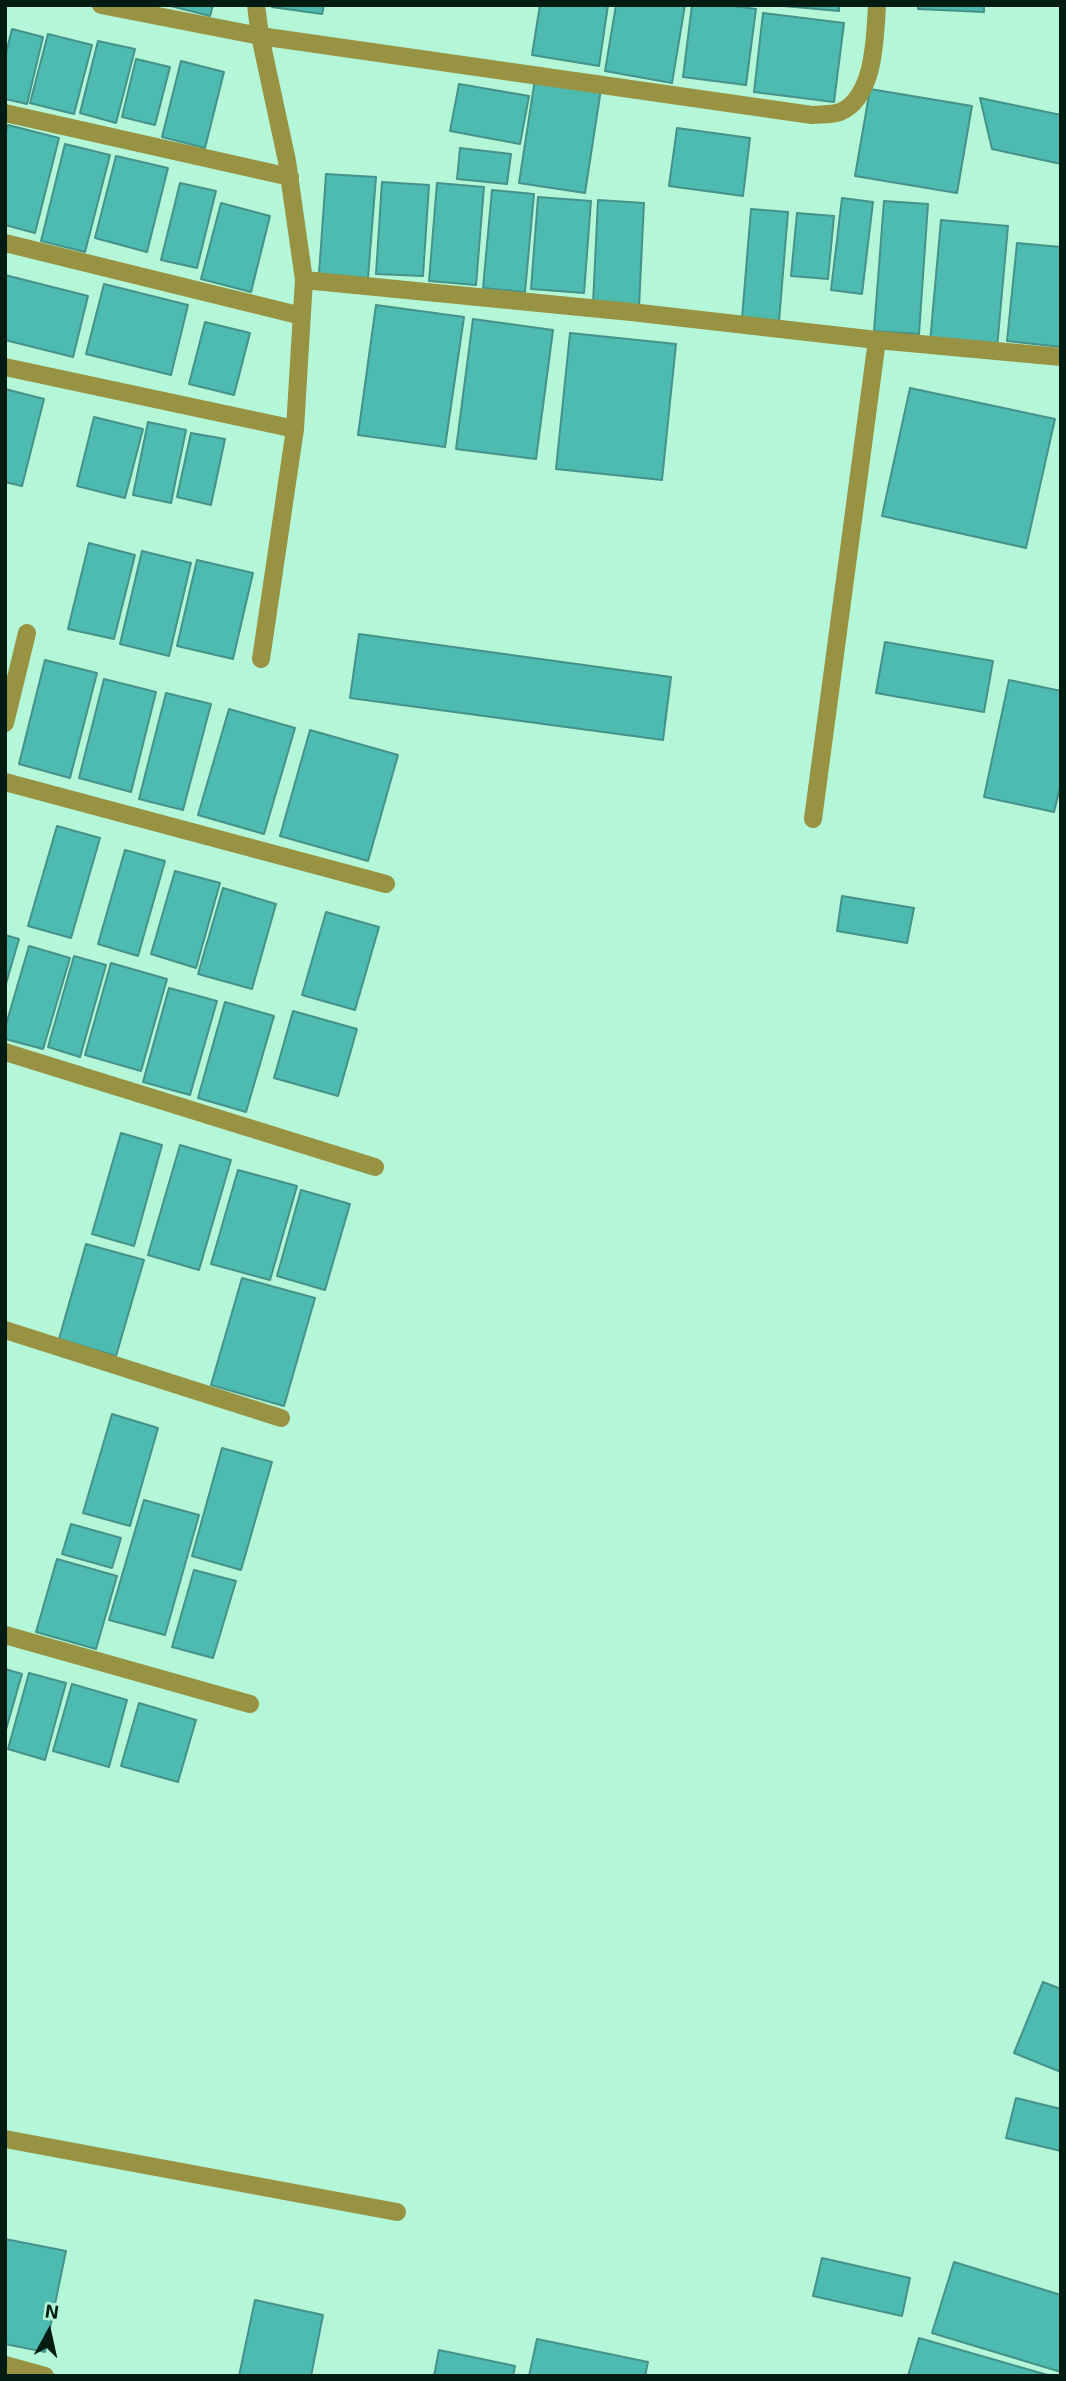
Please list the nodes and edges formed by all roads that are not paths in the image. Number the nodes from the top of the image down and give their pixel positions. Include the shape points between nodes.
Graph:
1 (101, 5) edge
2 (256, 5) edge
3 (877, 5) edge
4 (260, 36) junction
5 (5, 113) edge
6 (289, 177) junction
7 (5, 243) edge
8 (304, 280) junction
9 (302, 316) junction
10 (877, 340) junction
11 (1061, 357) edge
12 (5, 367) edge
13 (295, 429) junction
14 (27, 634) dead end
15 (261, 659) dead end
16 (5, 723) edge
17 (5, 782) edge
18 (813, 819) dead end
19 (386, 884) dead end
20 (5, 1052) edge
21 (375, 1167) dead end
22 (5, 1330) edge
23 (281, 1418) dead end
24 (5, 1635) edge
25 (250, 1704) dead end
26 (5, 2139) edge
27 (397, 2212) dead end
28 (5, 2365) edge
29 (45, 2376) edge

1 - 4 street
2 - 4 street
3 - 4 street via 875,50 863,87 839,113 812,115
4 - 6 street
5 - 6 street
6 - 8 street
7 - 9 street
8 - 9 street
8 - 10 street
9 - 13 street
10 - 11 street
10 - 18 street
12 - 13 street
13 - 15 street
14 - 16 street
17 - 19 street
20 - 21 street
22 - 23 street
24 - 25 street
26 - 27 street
28 - 29 street

